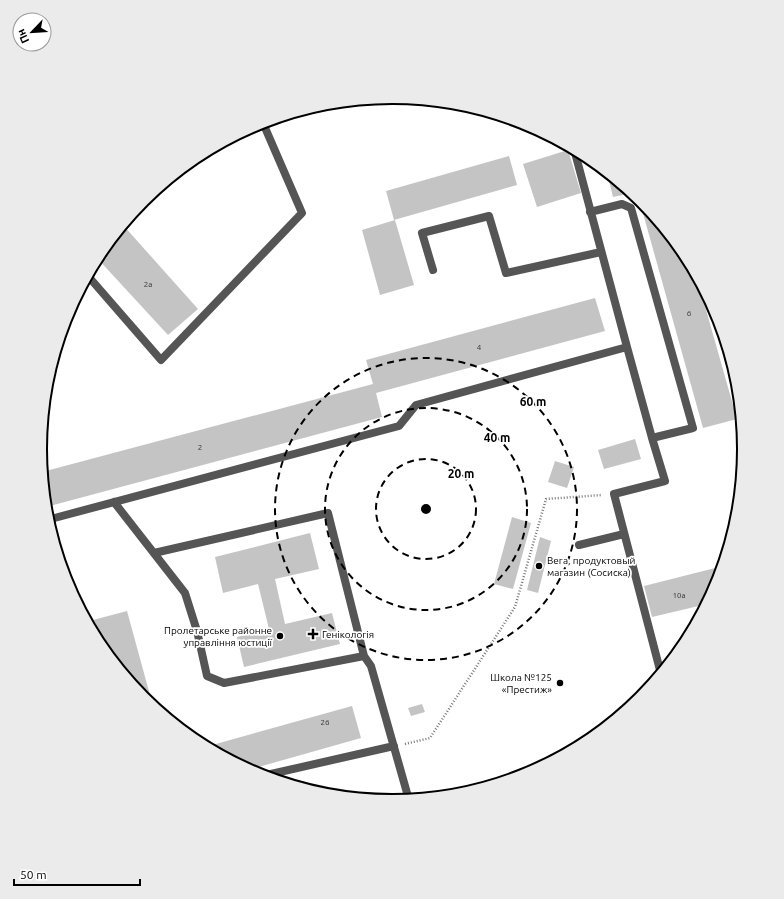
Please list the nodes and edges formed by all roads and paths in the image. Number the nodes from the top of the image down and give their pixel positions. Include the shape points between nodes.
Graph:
1 (265, 129) edge
2 (576, 158) edge
3 (590, 212) junction
4 (601, 252) junction
5 (433, 270) dead end
6 (92, 280) edge
7 (627, 347) junction
8 (652, 438) junction
9 (614, 494) junction
10 (114, 502) junction
11 (54, 518) edge
12 (624, 534) junction
13 (579, 545) dead end
14 (154, 553) junction
15 (364, 656) junction
16 (659, 668) edge
17 (394, 746) junction
18 (274, 773) edge
19 (407, 794) edge

1 - 6 lane via 302,214 162,360
2 - 3 lane
3 - 4 lane
3 - 8 lane via 622,204 631,208 693,428
4 - 5 lane via 506,273 489,216 422,233
4 - 7 lane
7 - 8 lane
7 - 10 lane via 416,405 399,426
8 - 9 lane via 665,481
9 - 12 lane
9 - 17 path via 546,499 515,607 430,738
10 - 11 lane
10 - 14 lane
12 - 13 lane
12 - 16 lane
14 - 15 lane via 185,593 207,676 224,683
14 - 15 lane via 328,514
15 - 17 lane via 371,666
17 - 18 lane
17 - 19 lane

